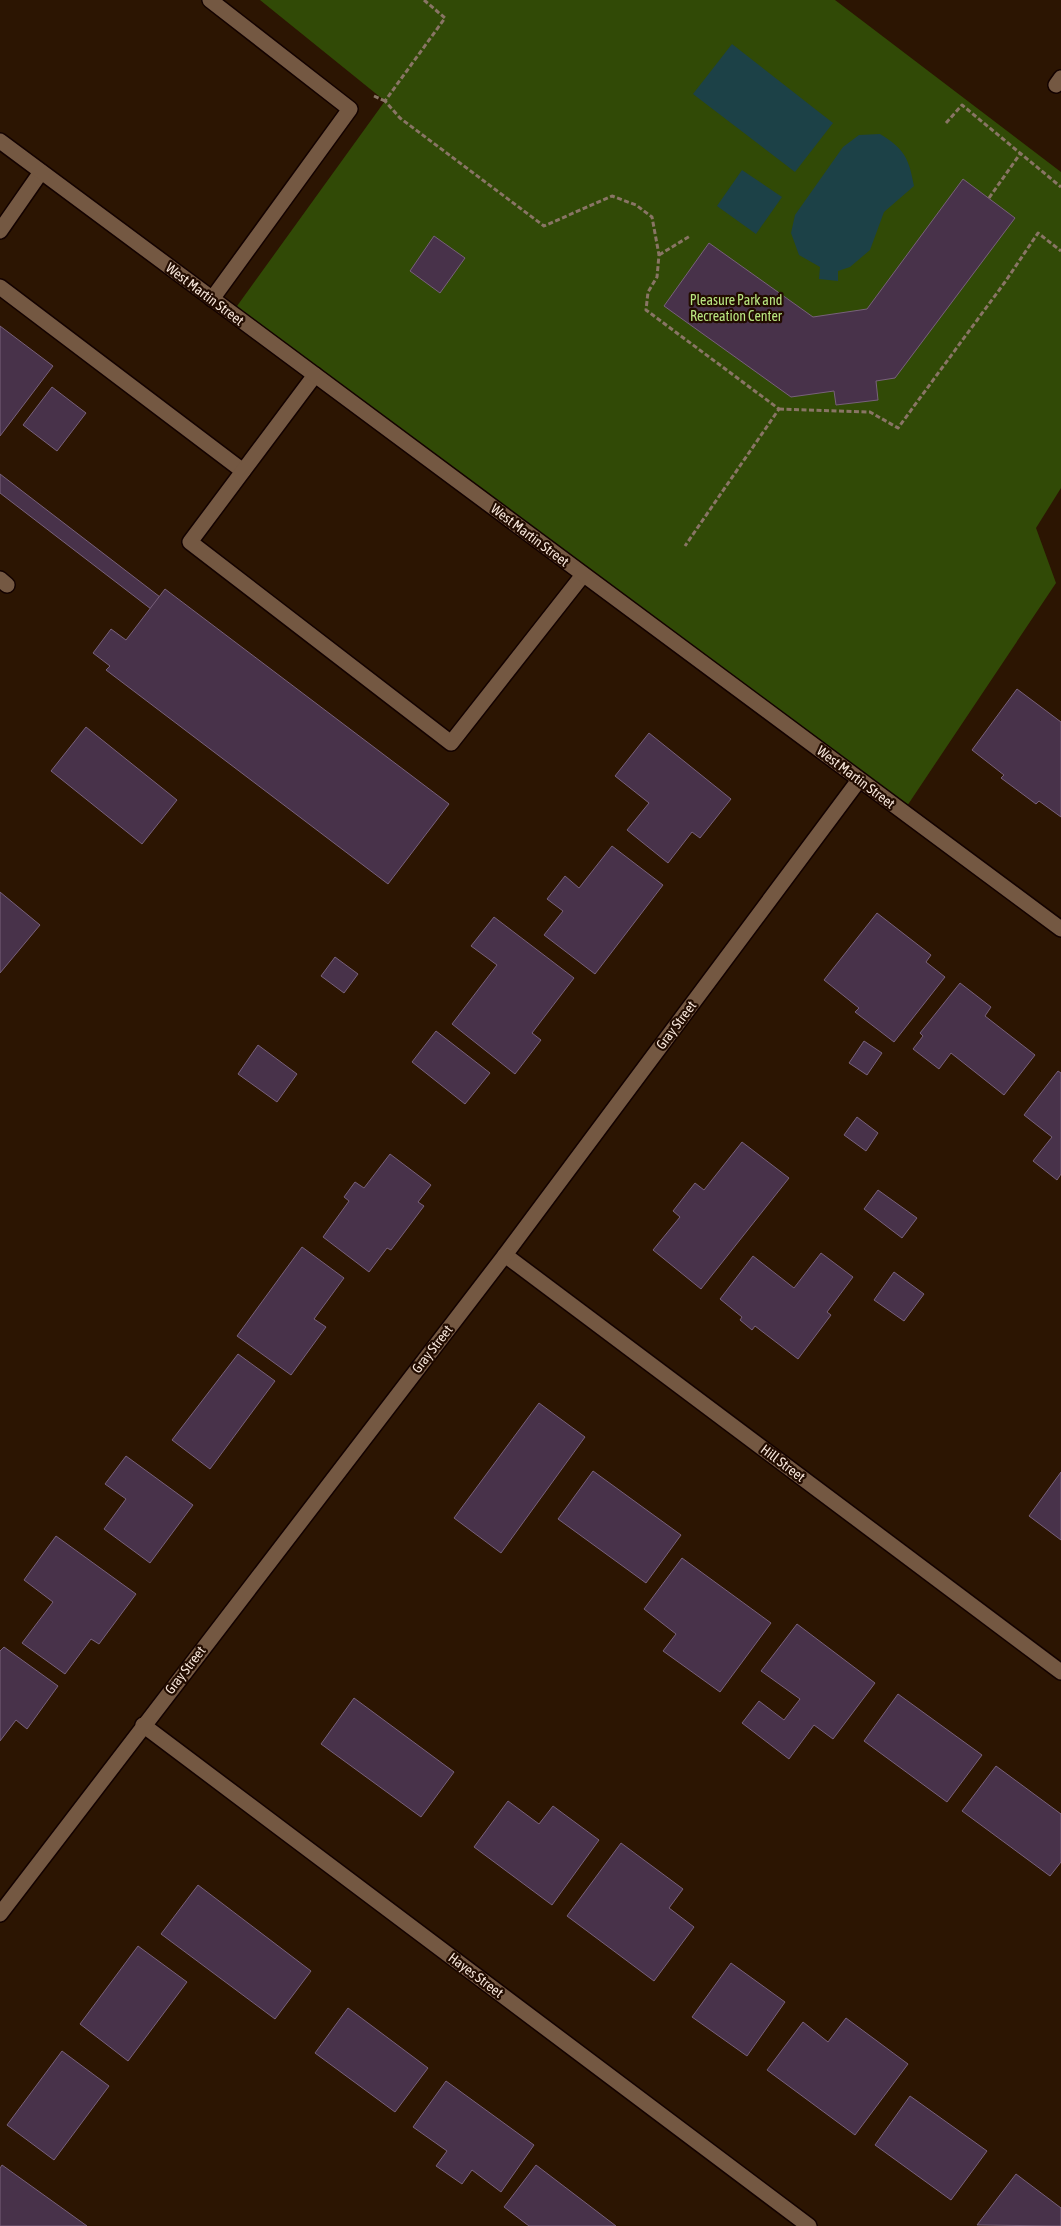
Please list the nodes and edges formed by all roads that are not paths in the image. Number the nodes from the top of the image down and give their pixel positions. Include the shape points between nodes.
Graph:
1 (210, 0) edge
2 (0, 141) edge
3 (41, 172) junction
4 (0, 231) edge
5 (0, 287) edge
6 (212, 299) junction
7 (315, 375) junction
8 (243, 471) junction
9 (583, 575) junction
10 (859, 780) junction
11 (1061, 929) edge
12 (505, 1254) junction
13 (1061, 1672) edge
14 (143, 1725) junction
15 (0, 1914) edge
16 (809, 2226) edge

1 - 6 street via 350,109
2 - 3 street, West Martin Street
3 - 4 street
3 - 6 street, West Martin Street
5 - 8 street
6 - 7 street, West Martin Street
7 - 8 street
7 - 9 street, West Martin Street
8 - 9 street via 190,542 451,743
9 - 10 street, West Martin Street
10 - 11 street, West Martin Street
10 - 12 street, Gray Street
12 - 13 street, Hill Street
12 - 14 street, Gray Street
14 - 15 street, Gray Street
14 - 16 street, Hayes Street

